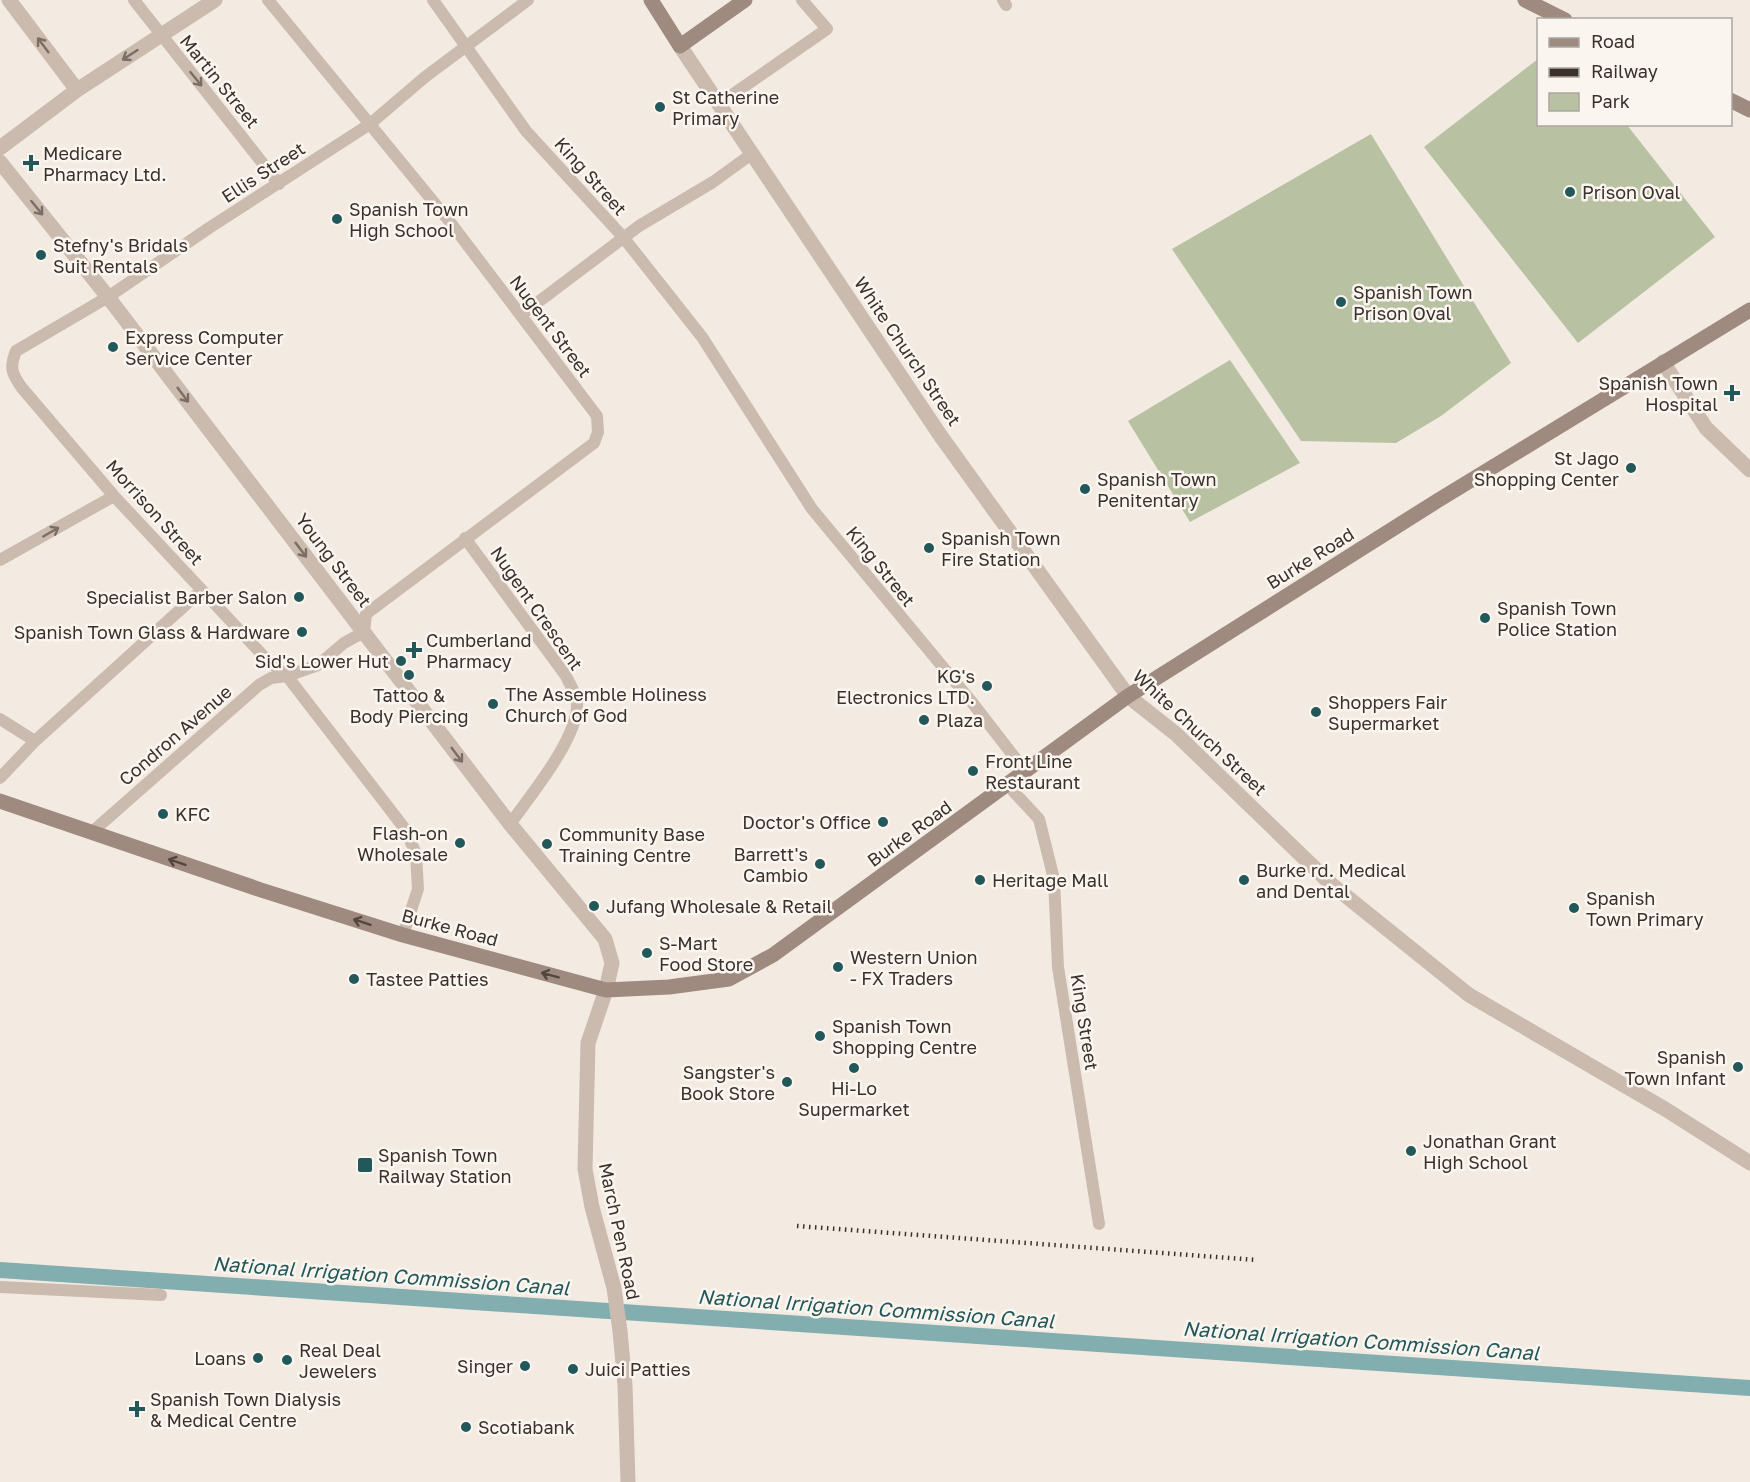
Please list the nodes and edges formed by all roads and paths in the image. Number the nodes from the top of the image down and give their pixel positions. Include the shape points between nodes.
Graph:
1 (9, 0) edge
2 (134, 0) edge
3 (215, 0) edge
4 (268, 0) edge
5 (433, 0) edge
6 (528, 0) edge
7 (651, 0) edge
8 (746, 0) edge
9 (802, 0) edge
10 (1525, 0) edge
11 (1561, 18) edge
12 (160, 35) junction
13 (467, 46) junction
14 (680, 46) junction
15 (76, 90) junction
16 (1732, 101) edge
17 (719, 104) junction
18 (1750, 110) edge
19 (370, 124) junction
20 (0, 148) edge
21 (753, 153) junction
22 (0, 162) edge
23 (279, 183) junction
24 (623, 237) junction
25 (108, 297) junction
26 (1750, 310) edge
27 (521, 315) junction
28 (11, 362) joint
29 (1663, 362) junction
30 (1750, 470) edge
31 (114, 496) junction
32 (465, 538) junction
33 (0, 560) edge
34 (202, 590) junction
35 (364, 632) junction
36 (287, 676) junction
37 (1128, 696) junction
38 (0, 719) edge
39 (35, 741) junction
40 (1026, 772) junction
41 (0, 778) edge
42 (0, 801) edge
43 (510, 824) junction
44 (92, 832) junction
45 (403, 935) junction
46 (606, 990) junction
47 (1750, 1163) edge
48 (1099, 1224) dead end
49 (0, 1287) edge
50 (161, 1295) dead end
51 (628, 1482) edge

15 -> 1 street
2 - 12 street, Martin Street
3 - 12 street
4 - 19 street, Nugent Street
5 - 13 street, King Street
6 - 13 street, Ellis Street
7 - 14 main road, White Church Street
8 - 14 main road
9 - 17 street via 827,29
10 - 11 main road
12 -> 15 street
12 -> 23 street, Martin Street
13 - 19 street, Ellis Street
13 - 24 street, King Street via 526,131
14 - 17 street, White Church Street
15 - 20 street
16 - 18 main road
17 - 21 street, White Church Street
19 - 23 street, Ellis Street
19 - 27 street, Nugent Street
21 - 24 street
21 - 37 street, White Church Street via 940,435
22 -> 25 street, Young Street
23 - 25 street, Ellis Street
24 - 27 street
24 - 40 street, King Street via 702,337 812,509
25 - 28 street, Ellis Street via 16,351
25 -> 35 street, Young Street
26 - 29 main road, Burke Road
27 - 32 street, Nugent Street via 597,416 598,432 594,443
28 - 31 street, Morrison Street via 22,388
29 - 30 street via 1706,428
29 - 37 main road, Burke Road
33 -> 31 street
31 - 34 street, Morrison Street
32 - 35 street, Nugent Street via 366,614
32 - 43 street, Nugent Crescent via 566,676 577,700 575,721 563,747
34 - 36 street, Morrison Street
34 - 39 street
35 - 36 street via 318,665
35 -> 43 street, Young Street
36 - 44 street, Condron Avenue via 271,678 259,686
36 - 45 street, Morrison Street via 405,829 416,854 418,889
37 - 40 main road, Burke Road
37 - 47 street, White Church Street via 1176,734 1331,884 1469,995
38 - 39 street
39 - 41 street
40 - 46 main road, Burke Road via 773,955 729,979
40 - 48 street, King Street via 1012,791 1039,819 1054,879 1058,967
42 - 44 main road, Burke Road
43 - 46 street, Young Street via 605,939 612,963
45 -> 44 main road, Burke Road
46 -> 45 main road, Burke Road
46 - 51 street, March Pen Road via 588,1043 585,1169 614,1288 620,1331
49 - 50 street

